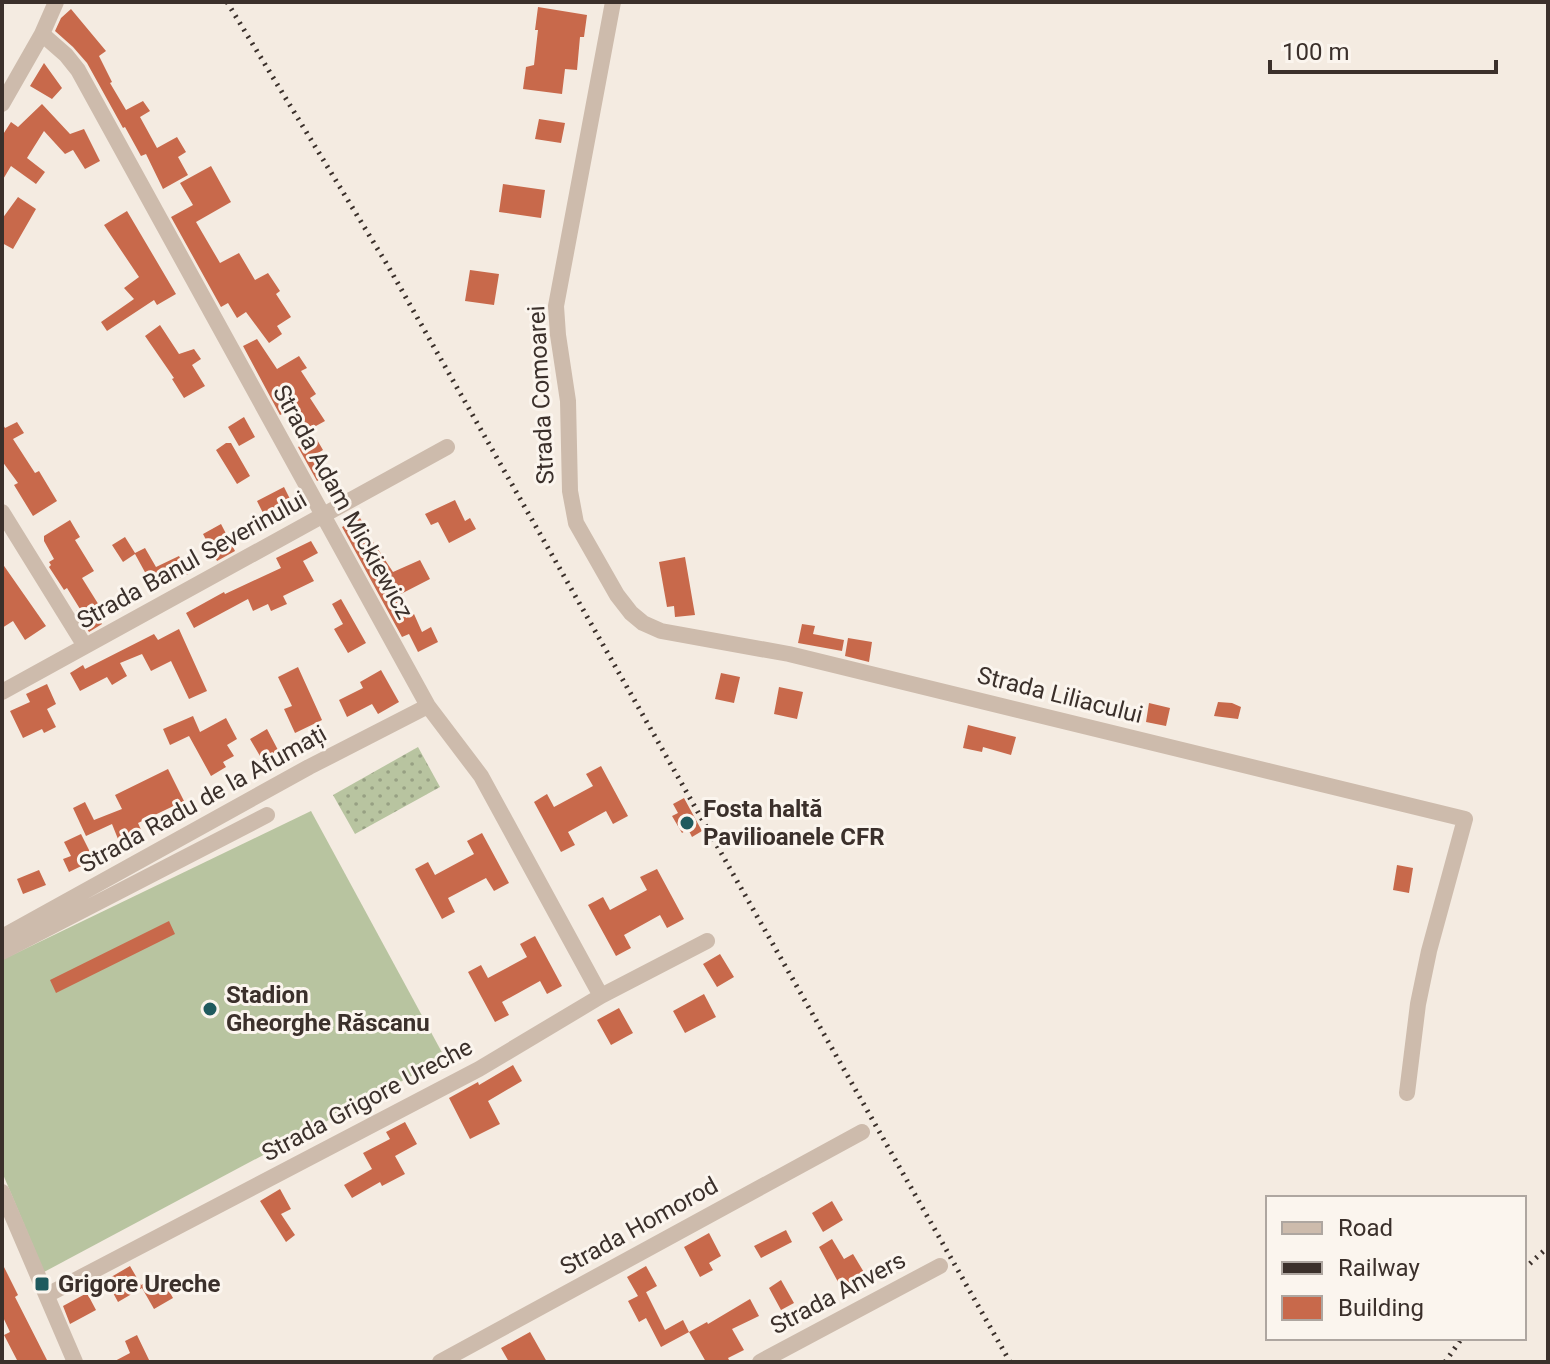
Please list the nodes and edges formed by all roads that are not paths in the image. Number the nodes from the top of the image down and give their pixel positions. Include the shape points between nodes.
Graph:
1 (56, 2) edge
2 (613, 2) edge
3 (42, 34) junction
4 (2, 104) edge
5 (447, 447) dead end
6 (2, 512) edge
7 (323, 515) junction
8 (643, 623) joint
9 (85, 646) junction
10 (2, 692) edge
11 (428, 706) junction
12 (267, 815) dead end
13 (2, 937) edge
14 (707, 941) dead end
15 (2, 952) edge
16 (601, 996) junction
17 (1407, 1093) dead end
18 (862, 1132) dead end
19 (2, 1192) edge
20 (940, 1266) dead end
21 (47, 1295) junction
22 (75, 1362) edge
23 (440, 1362) edge
24 (760, 1362) edge

1 - 3 street
2 - 8 street, Strada Comoarei via 556,306 576,523 617,595
3 - 4 street
3 - 7 street, Strada Adam Mickiewicz via 78,70
5 - 7 street, Strada Banul Severinului
6 - 9 street
7 - 9 street, Strada Banul Severinului
7 - 11 street, Strada Adam Mickiewicz
8 - 17 street, Strada Liliacului via 1465,819 1429,951
9 - 10 street, Strada Banul Severinului
11 - 13 street, Strada Radu de la Afumați
11 - 16 street, Strada Adam Mickiewicz via 481,776
12 - 15 street
14 - 16 street, Strada Grigore Ureche
16 - 21 street, Strada Grigore Ureche via 479,1069
18 - 23 street, Strada Homorod
19 - 21 street
20 - 24 street, Strada Anvers
21 - 22 street

